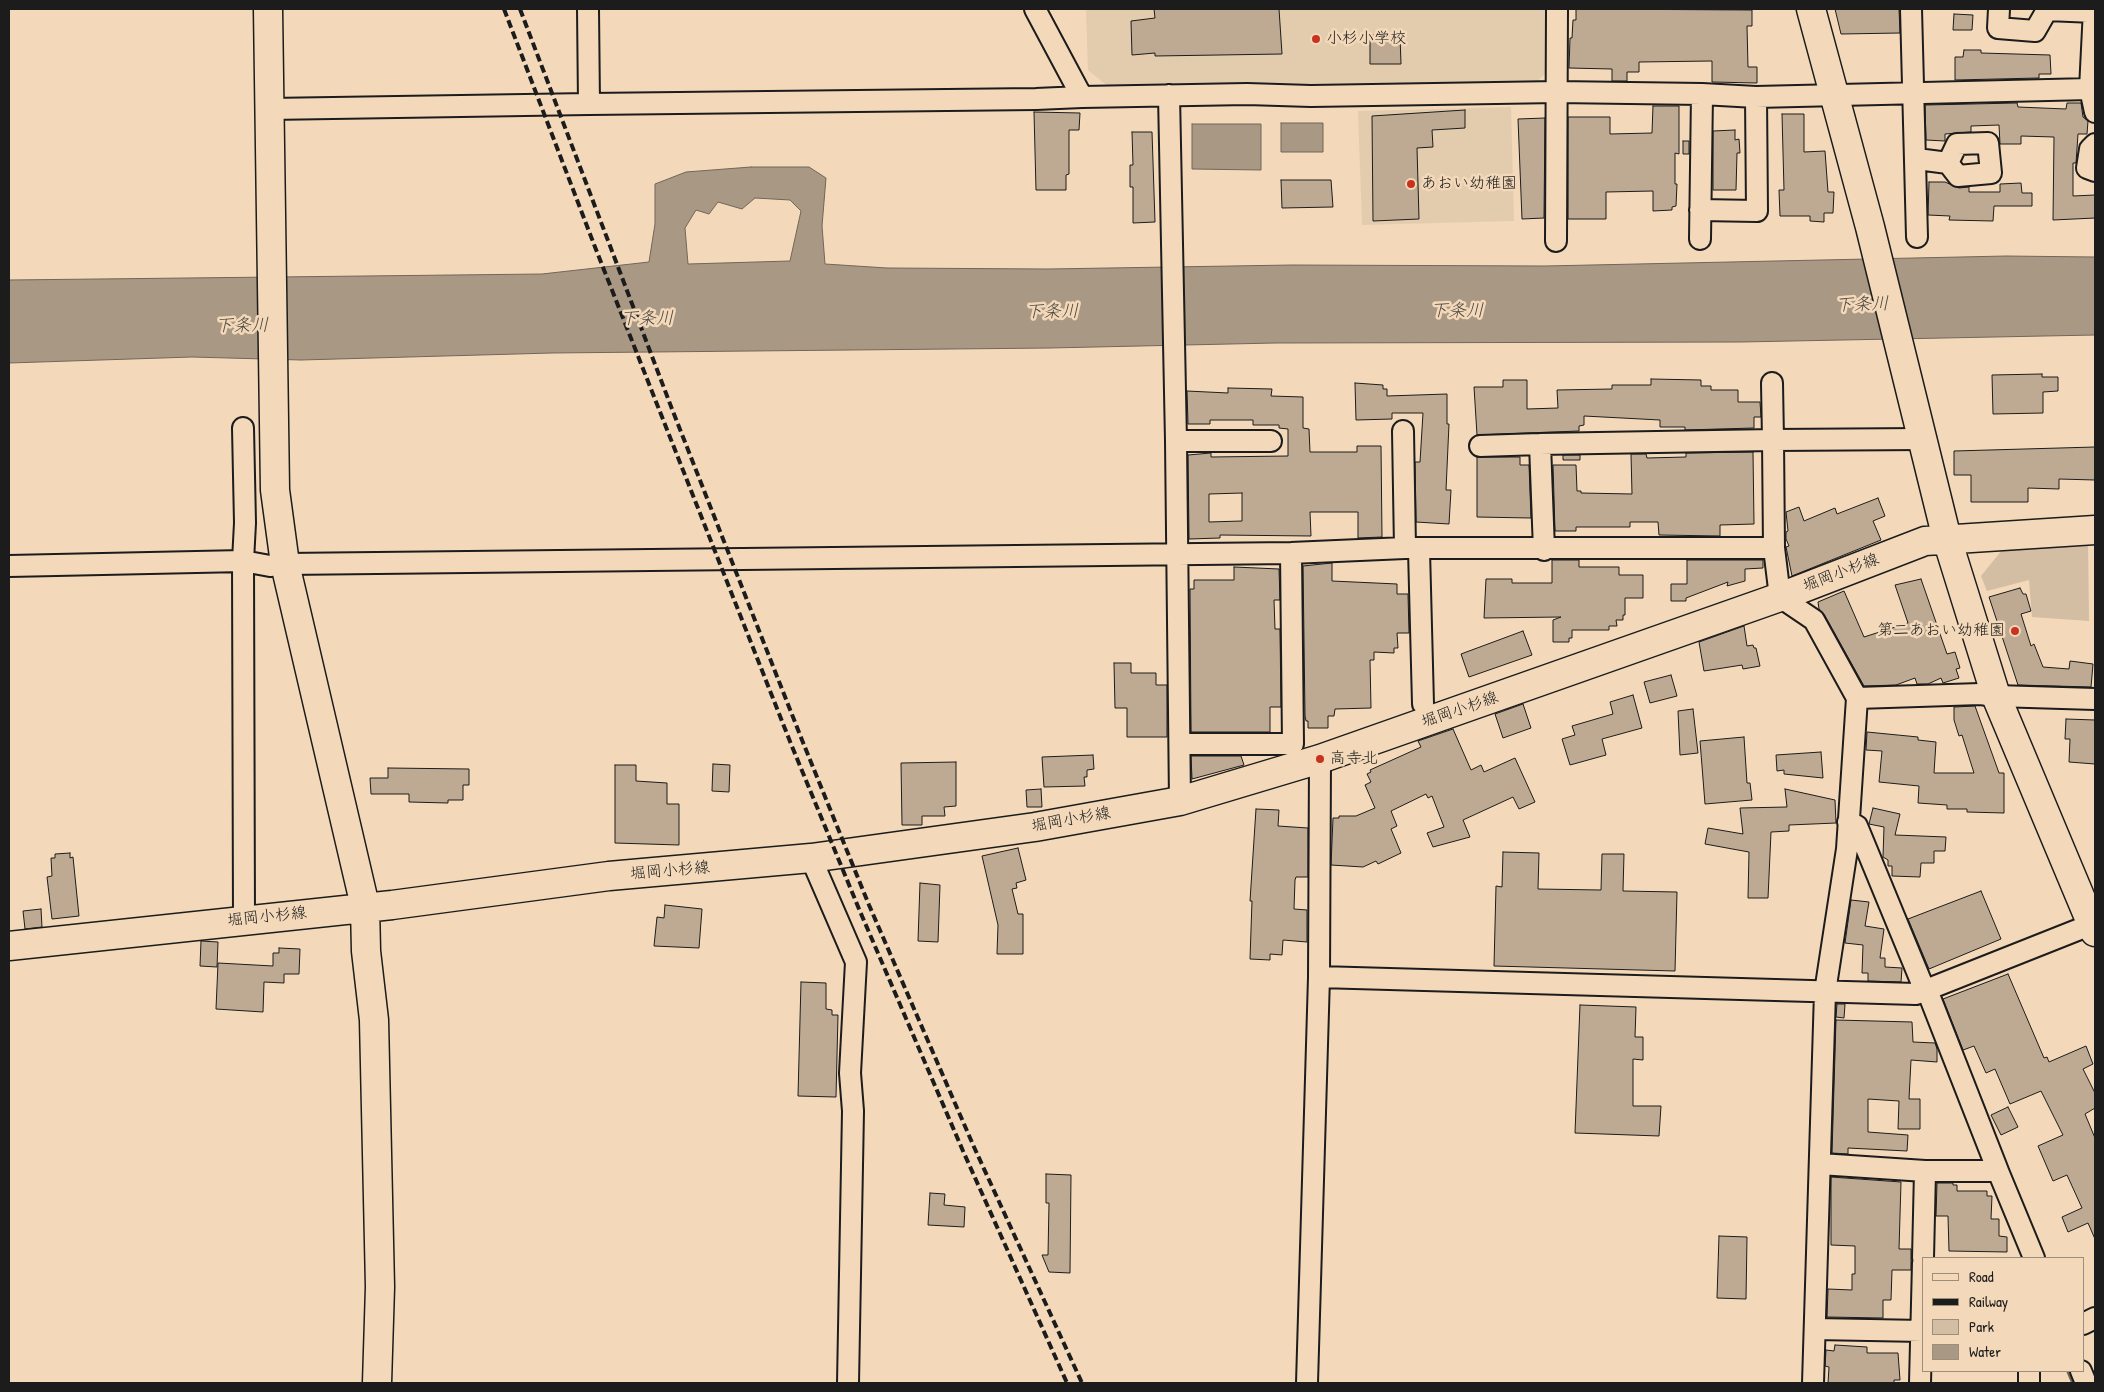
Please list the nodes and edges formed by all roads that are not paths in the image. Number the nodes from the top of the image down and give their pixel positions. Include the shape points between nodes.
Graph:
1 (268, 9) edge
2 (588, 9) edge
3 (1035, 9) edge
4 (1557, 9) edge
5 (1811, 9) edge
6 (1911, 9) edge
7 (1999, 9) edge
8 (2046, 10) edge
9 (2094, 10) edge
10 (2093, 89) edge
11 (1557, 92) junction
12 (1914, 92) junction
13 (1702, 94) junction
14 (1168, 95) junction
15 (1835, 95) junction
16 (1082, 97) junction
17 (1756, 97) junction
18 (589, 104) junction
19 (269, 109) junction
20 (2095, 112) edge
21 (2095, 144) edge
22 (1916, 159) junction
23 (1948, 163) dead end
24 (2095, 171) edge
25 (1700, 210) junction
26 (1917, 237) dead end
27 (1700, 239) dead end
28 (1556, 241) dead end
29 (1772, 383) dead end
30 (243, 428) dead end
31 (1403, 431) dead end
32 (1922, 439) junction
33 (1773, 440) junction
34 (1176, 441) junction
35 (1272, 441) dead end
36 (1540, 444) junction
37 (1480, 446) dead end
38 (2095, 530) edge
39 (1948, 539) junction
40 (1774, 548) junction
41 (1412, 549) junction
42 (1544, 550) junction
43 (1291, 553) junction
44 (1177, 554) junction
45 (243, 561) junction
46 (285, 564) junction
47 (9, 566) edge
48 (1780, 597) junction
49 (1996, 696) junction
50 (1857, 698) junction
51 (2095, 699) edge
52 (1424, 704) dead end
53 (1180, 744) junction
54 (1320, 759) junction
55 (1180, 801) junction
56 (1848, 822) junction
57 (811, 858) junction
58 (365, 906) junction
59 (244, 920) junction
60 (2094, 927) edge
61 (9, 946) edge
62 (1320, 977) junction
63 (1926, 990) junction
64 (1825, 992) junction
65 (1820, 1164) junction
66 (1925, 1171) junction
67 (1998, 1171) junction
68 (1923, 1257) edge
69 (2034, 1257) edge
70 (1815, 1329) junction
71 (1922, 1331) edge
72 (377, 1383) edge
73 (848, 1383) edge
74 (1307, 1383) edge
75 (1813, 1383) edge
76 (1920, 1383) edge

1 - 19 street
2 - 18 street
3 - 16 street
4 - 11 street
5 - 15 street
6 - 12 street
7 - 8 street via 1998,28 2035,31
8 - 9 street
9 - 10 street
10 - 12 street
10 - 20 street
11 - 13 street
11 - 14 street
11 - 28 street
12 - 15 street
12 - 22 street
13 - 17 street
13 - 25 street
14 - 16 street
14 - 34 street
15 - 17 street
15 - 32 street
16 - 18 street
17 - 25 street via 1757,211
18 - 19 street
19 - 46 street via 275,490
21 - 24 street via 2090,149 2087,168
22 - 23 street
22 - 26 street
25 - 27 street
29 - 33 street
30 - 45 street
31 - 41 street
32 - 33 street
32 - 39 street
33 - 36 street
33 - 40 street
34 - 35 street
34 - 44 street
36 - 37 street
36 - 42 street
38 - 39 street, 堀岡小杉線
39 - 48 street, 堀岡小杉線 via 1925,541
39 - 49 street
40 - 42 street
40 - 48 street
41 - 42 street
41 - 43 street
41 - 52 street
43 - 44 street
43 - 53 street via 1293,744
44 - 46 street
44 - 53 street
45 - 46 street via 270,566
45 - 47 street
45 - 59 street
46 - 58 street
48 - 50 street via 1814,620
48 - 54 street, 堀岡小杉線
49 - 50 street
49 - 51 street
49 - 60 street
50 - 56 street
53 - 55 street
54 - 55 street, 堀岡小杉線
54 - 62 street
55 - 57 street, 堀岡小杉線 via 1035,827
56 - 63 street via 1856,826
56 - 64 street via 1847,849
57 - 58 street, 堀岡小杉線 via 609,876
57 - 73 street via 856,962 850,1073 853,1111
58 - 59 street, 堀岡小杉線
58 - 72 street via 366,952 374,1020 380,1287
59 - 61 street, 堀岡小杉線
60 - 63 street
62 - 64 street
62 - 74 street
63 - 64 street via 1916,994
63 - 67 street
64 - 65 street
65 - 66 street
65 - 70 street
66 - 67 street
66 - 68 street
67 - 69 street
70 - 71 street
70 - 75 street
71 - 76 street

